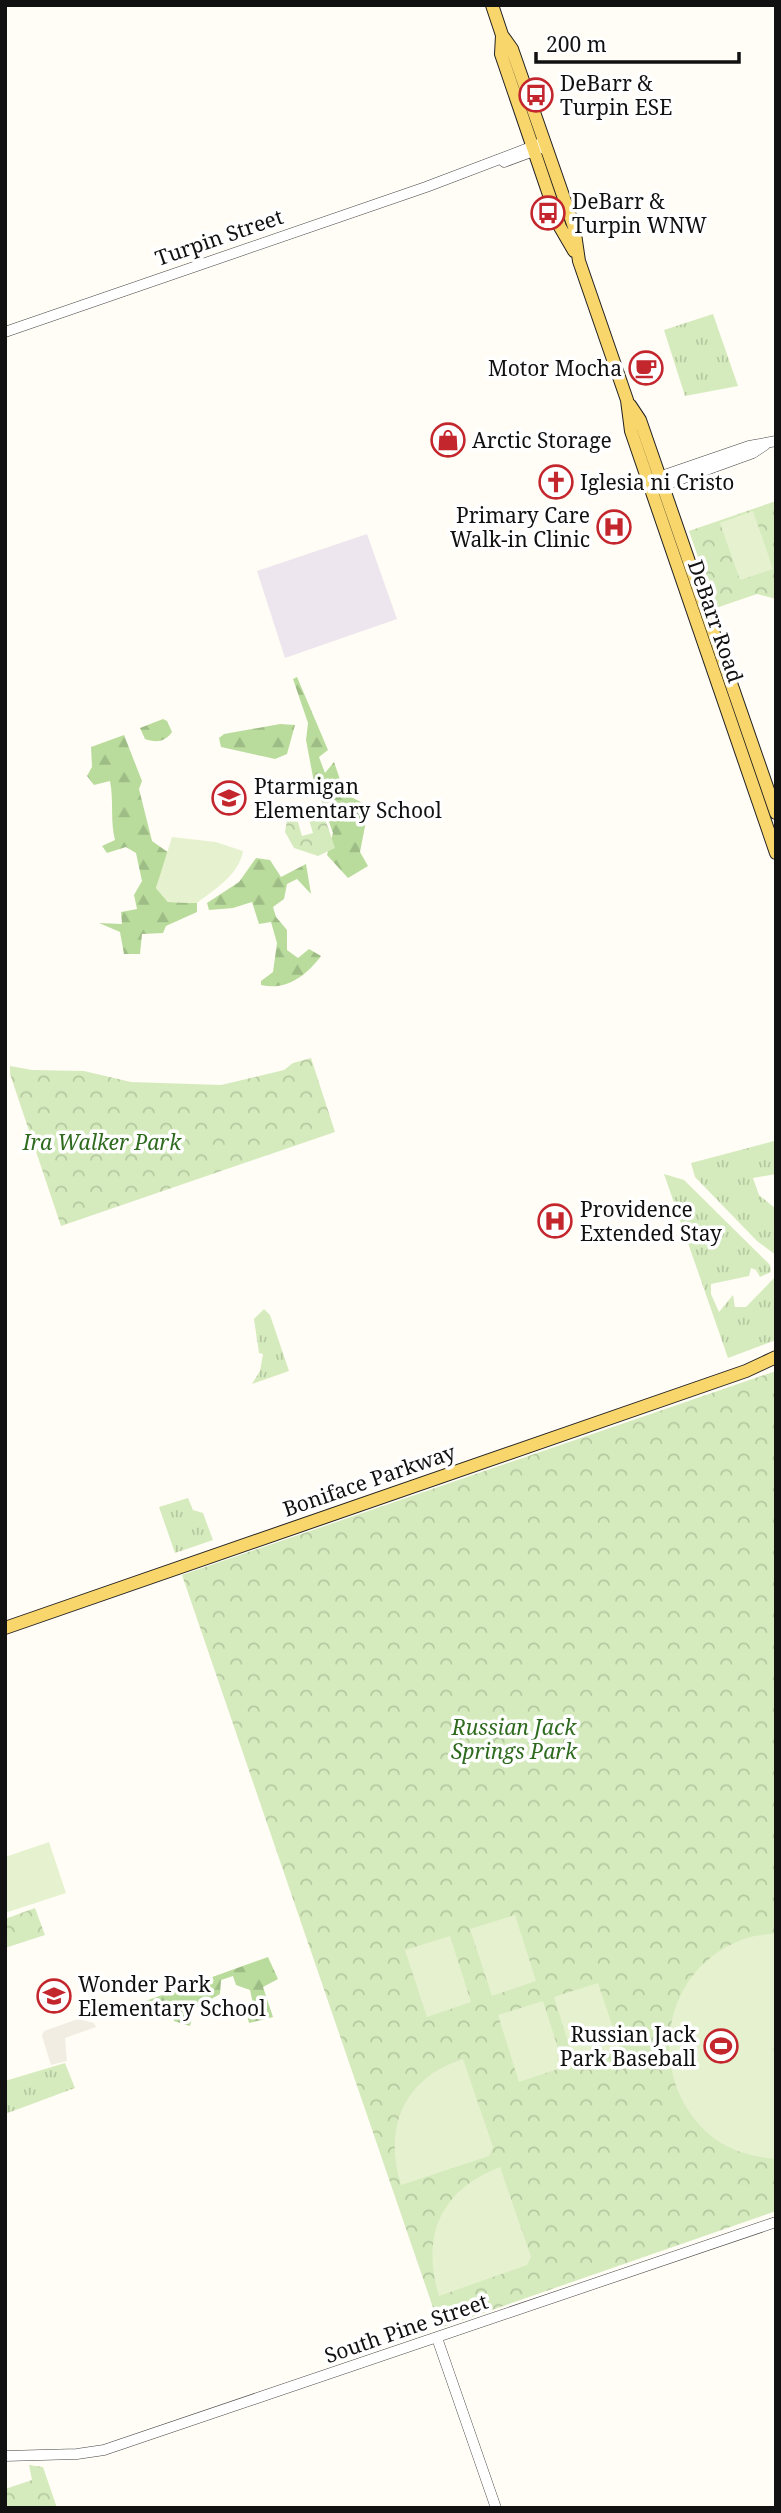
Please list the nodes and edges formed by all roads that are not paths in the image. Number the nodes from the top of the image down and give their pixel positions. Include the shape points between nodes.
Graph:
1 (492, 5) edge
2 (537, 147) junction
3 (5, 332) edge
4 (776, 441) edge
5 (656, 483) junction
6 (776, 813) edge
7 (776, 853) edge
8 (776, 1357) edge
9 (776, 1364) edge
10 (746, 1371) junction
11 (5, 1628) edge
12 (776, 2222) edge
13 (437, 2337) junction
14 (5, 2456) edge
15 (496, 2508) edge

1 - 2 main road, DeBarr Road via 512,49
2 - 3 street, Turpin Street
2 - 5 main road, DeBarr Road via 574,227 579,261 627,400 640,421
4 - 5 street via 753,453
5 - 6 main road, DeBarr Road
5 - 7 main road, DeBarr Road
8 - 10 main road, Boniface Parkway
9 - 10 main road, Boniface Parkway
10 - 11 main road, Boniface Parkway
12 - 13 street, South Pine Street
13 - 14 street, South Pine Street via 104,2450
13 - 15 street

